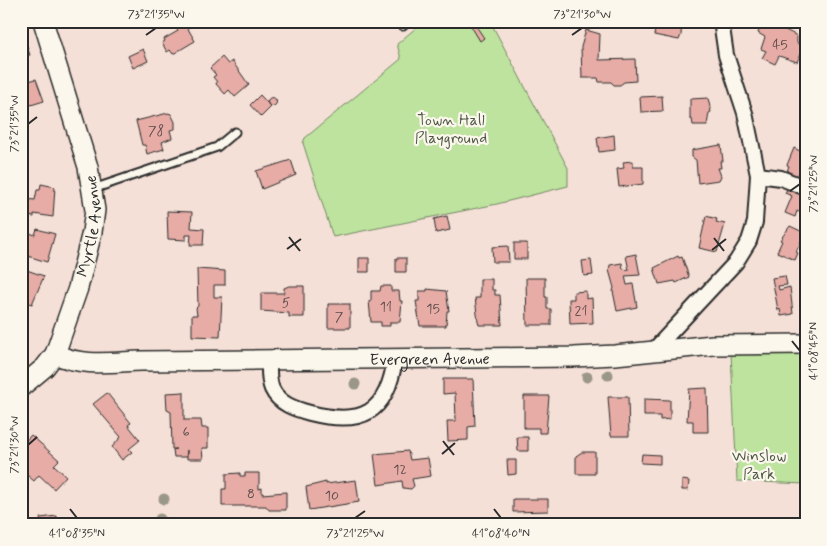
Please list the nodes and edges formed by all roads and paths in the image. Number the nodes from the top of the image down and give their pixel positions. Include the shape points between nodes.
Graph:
1 (43, 21) edge
2 (721, 21) edge
3 (235, 132) dead end
4 (758, 174) junction
5 (806, 188) edge
6 (93, 189) junction
7 (806, 344) edge
8 (654, 350) junction
9 (55, 354) junction
10 (269, 359) junction
11 (395, 359) junction
12 (21, 387) edge

1 - 6 main road, Myrtle Avenue
2 - 4 street via 726,55 745,113
3 - 6 lane via 217,147
4 - 5 street via 781,178
4 - 8 street via 755,222 741,255
6 - 9 main road, Myrtle Avenue via 95,210 88,250
7 - 8 main road, Evergreen Avenue via 713,345
8 - 11 main road, Evergreen Avenue via 582,357
9 - 10 main road, Evergreen Avenue via 91,363
9 - 12 main road, Myrtle Avenue
10 - 11 main road, Evergreen Avenue
10 - 11 street via 271,388 281,401 304,412 343,418 362,414 381,401 390,385

